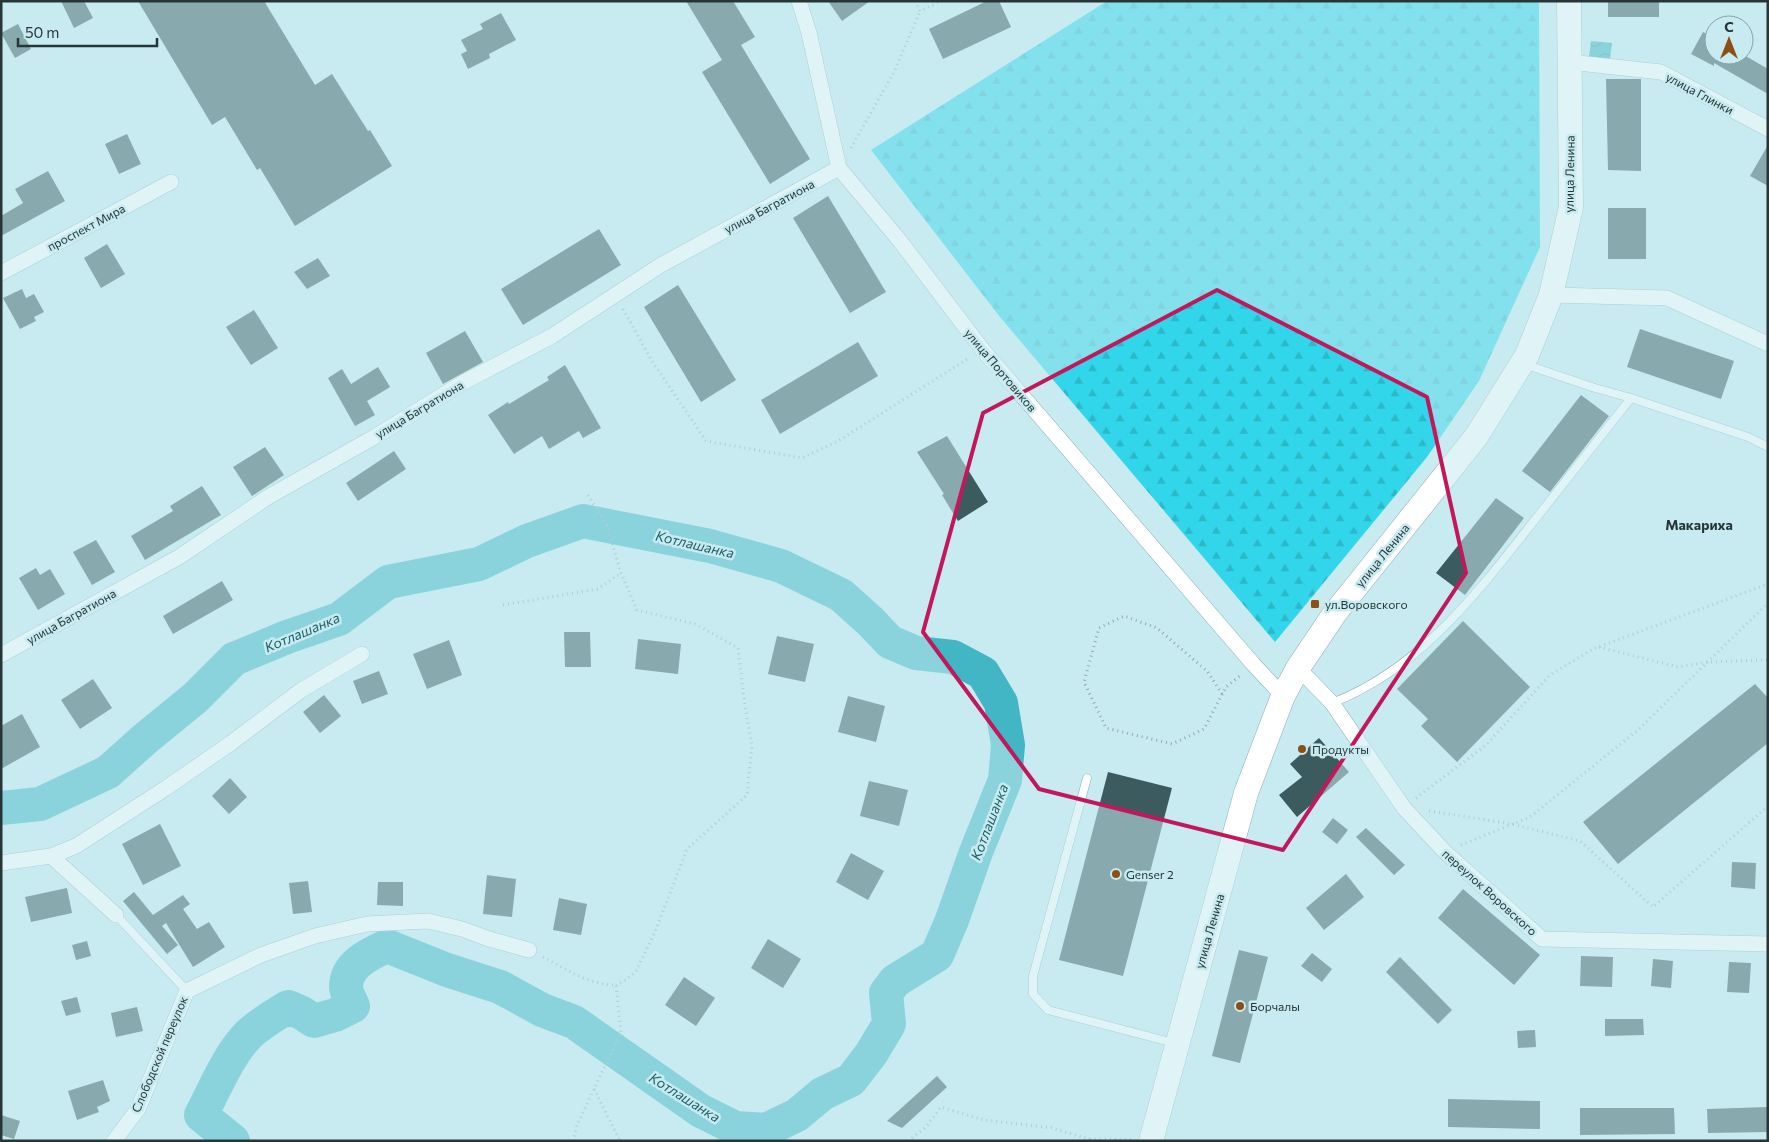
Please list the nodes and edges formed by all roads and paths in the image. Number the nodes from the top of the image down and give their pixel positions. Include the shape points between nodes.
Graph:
1 (799, 1) edge
2 (915, 1) edge
3 (940, 1) edge
4 (1569, 1) edge
5 (920, 11) junction
6 (1569, 62) junction
7 (1768, 129) edge
8 (839, 168) junction
9 (171, 182) dead end
10 (1, 273) edge
11 (615, 295) junction
12 (1551, 295) junction
13 (1768, 344) edge
14 (982, 349) junction
15 (1522, 364) junction
16 (1631, 398) junction
17 (1768, 447) edge
18 (588, 495) dead end
19 (621, 572) junction
20 (1768, 584) edge
21 (1768, 603) edge
22 (504, 605) dead end
23 (1599, 647) junction
24 (362, 654) dead end
25 (1, 655) edge
26 (1768, 660) edge
27 (1708, 662) junction
28 (1254, 665) junction
29 (1298, 668) junction
30 (1222, 694) junction
31 (1283, 696) junction
32 (1332, 703) junction
33 (1087, 778) dead end
34 (1768, 806) edge
35 (1404, 808) junction
36 (1512, 824) junction
37 (1444, 852) junction
38 (51, 856) junction
39 (1, 863) edge
40 (116, 915) joint
41 (1768, 944) edge
42 (529, 950) joint
43 (616, 985) junction
44 (187, 991) junction
45 (1177, 1044) junction
46 (594, 1088) junction
47 (1151, 1140) edge
48 (114, 1141) edge
49 (573, 1141) edge
50 (619, 1141) edge
51 (908, 1141) edge

1 - 8 street, улица Портовиков
2 - 5 path
3 - 5 path
4 - 6 main road, улица Ленина
5 - 8 path via 894,72
6 - 7 street, улица Глинки via 1661,72
6 - 12 main road, улица Ленина via 1571,207
8 - 11 street, улица Багратиона via 661,265
8 - 14 street, улица Портовиков via 900,241
9 - 10 street, проспект Мира
11 - 14 path via 652,361 706,441 802,458 838,441
11 - 25 street, улица Багратиона via 552,336 464,382 268,497 179,557
12 - 13 street via 1667,298
12 - 15 main road, улица Ленина
14 - 28 street, улица Портовиков
15 - 16 lane
15 - 29 main road, улица Ленина via 1476,437 1336,613
16 - 17 lane via 1748,437
16 - 32 lane via 1474,597 1432,640 1383,678 1354,695
18 - 19 path via 607,526
19 - 22 path via 598,589
19 - 43 path via 637,610 695,624 738,648 752,745 747,795 686,848 655,932 636,971
20 - 23 path
21 - 27 path
23 - 27 path via 1678,667
23 - 35 path via 1550,674 1486,745
24 - 38 street via 300,691 166,788 76,846
26 - 27 path
27 - 36 path via 1638,730 1530,817
28 - 30 path via 1226,687
28 - 31 street, улица Портовиков
29 - 31 main road, улица Ленина
29 - 32 street, переулок Воровского
30 - 30 path via 1204,729 1172,744 1106,728 1084,682 1099,628 1124,616 1157,628 1208,672
31 - 45 main road, улица Ленина via 1246,793
32 - 35 street, переулок Воровского
33 - 45 lane via 1033,976 1033,994 1048,1010
34 - 36 path via 1653,907 1580,841
35 - 36 path
35 - 37 street, переулок Воровского
36 - 37 path
37 - 41 street, переулок Воровского via 1542,939
38 - 39 street
38 - 40 street
40 - 44 lane
42 - 43 path via 590,981
42 - 44 street, Слободской переулок via 428,922 367,924 315,936 261,954
43 - 46 path via 622,1033
44 - 48 street, Слободской переулок via 138,1109
45 - 47 main road, улица Ленина
46 - 49 path
46 - 50 path
47 - 51 path via 1092,1140 1052,1128 984,1120 941,1107 926,1127

